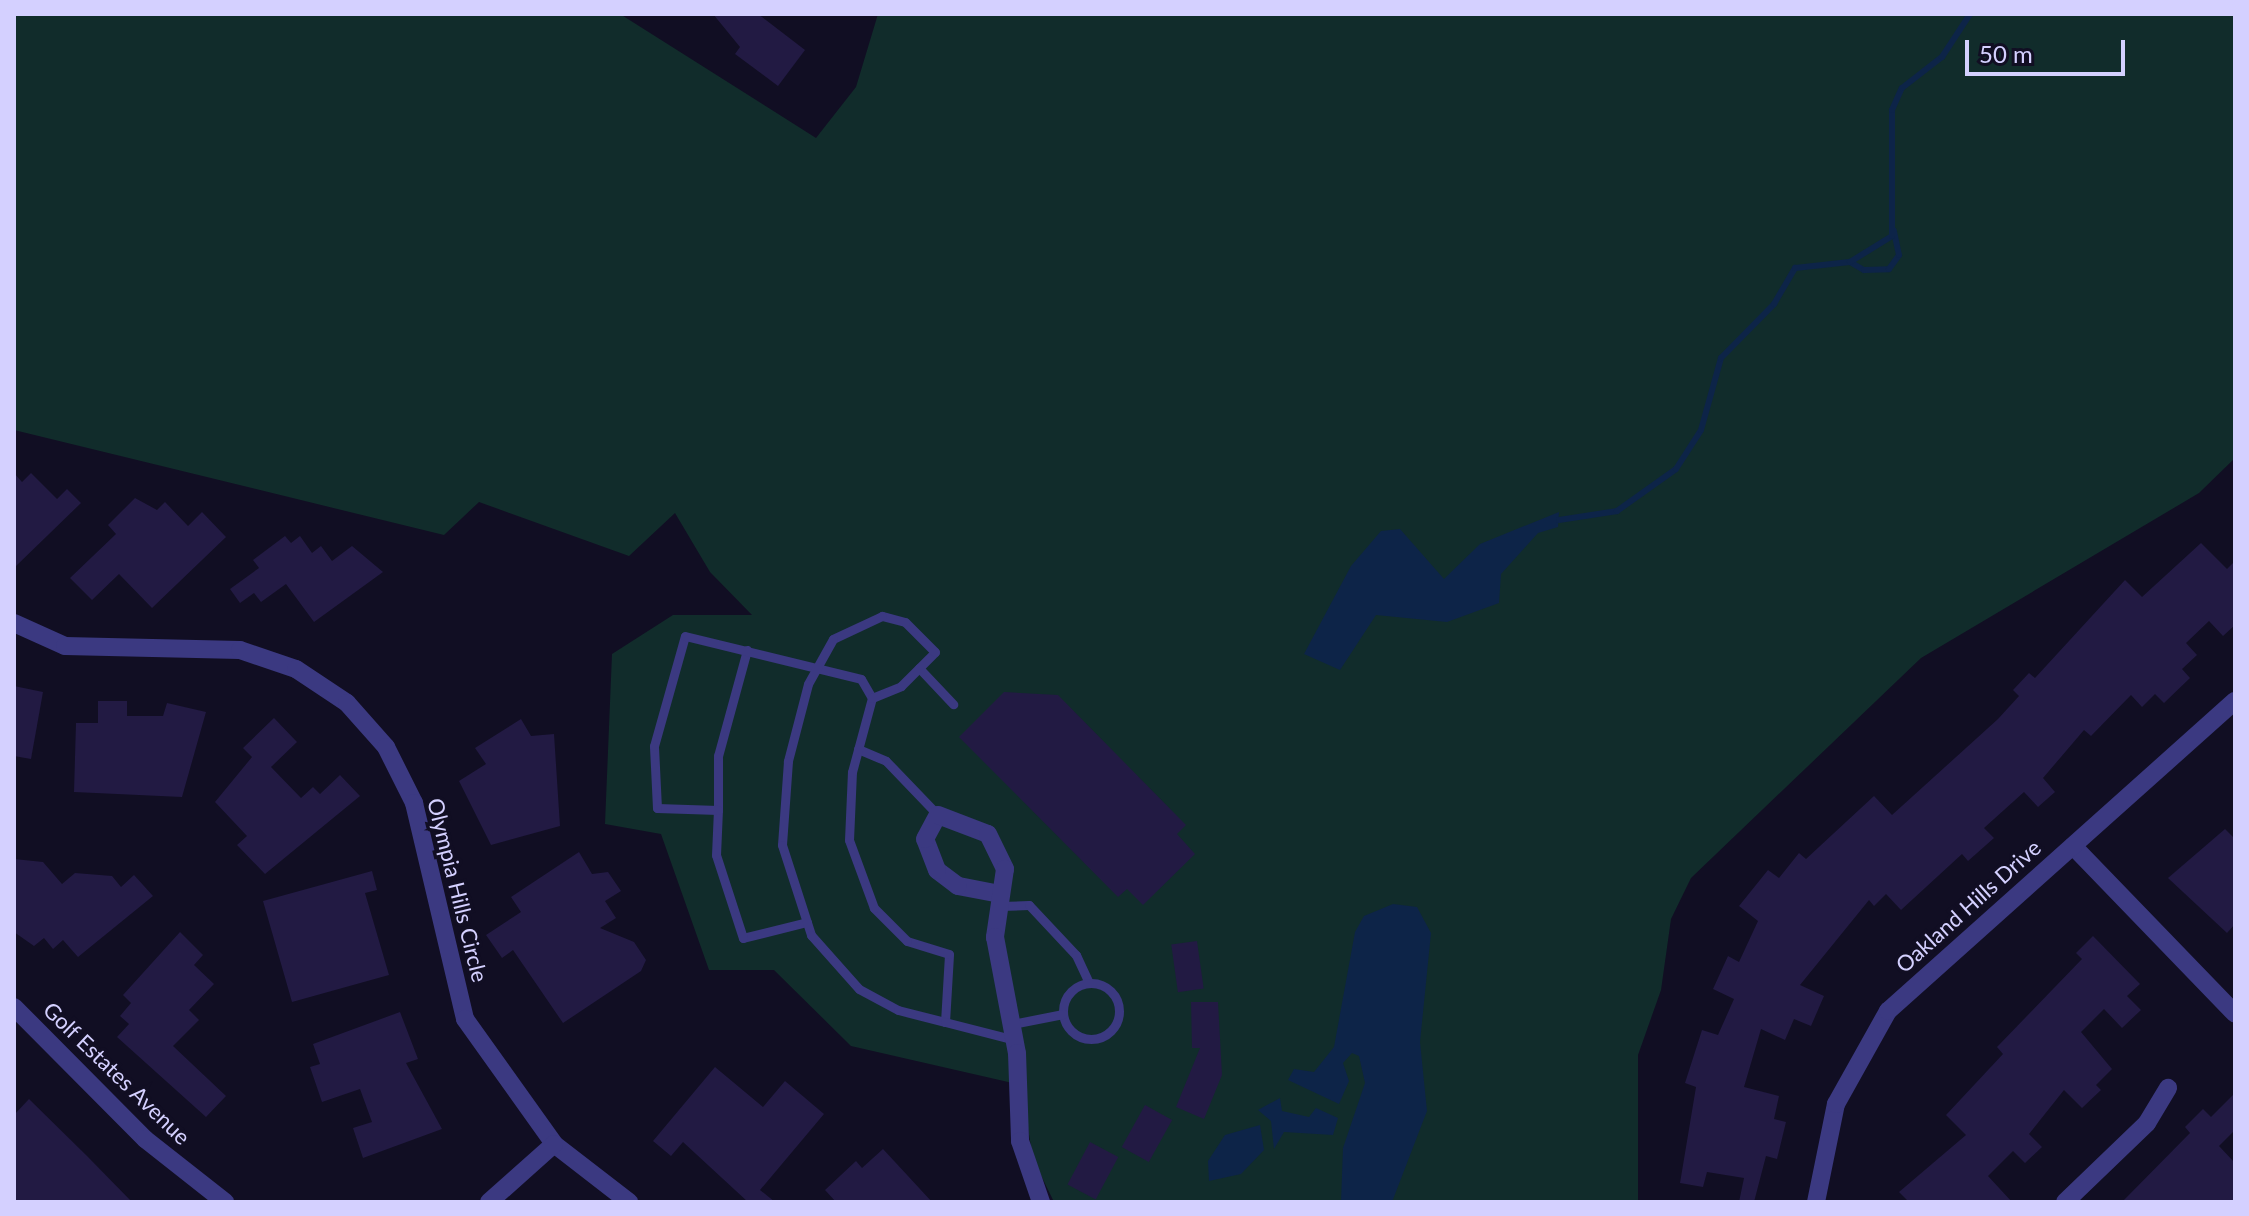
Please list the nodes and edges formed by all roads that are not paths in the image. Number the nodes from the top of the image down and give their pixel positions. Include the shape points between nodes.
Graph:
1 (14, 623) edge
2 (747, 650) junction
3 (818, 667) junction
4 (919, 668) junction
5 (872, 698) junction
6 (2235, 701) edge
7 (953, 704) dead end
8 (858, 749) junction
9 (718, 810) junction
10 (938, 815) junction
11 (2073, 846) junction
12 (998, 900) junction
13 (807, 922) junction
14 (1089, 983) junction
15 (14, 1007) edge
16 (1063, 1014) junction
17 (2235, 1014) edge
18 (945, 1022) junction
19 (1014, 1032) junction
20 (2168, 1088) dead end
21 (554, 1144) junction
22 (225, 1202) edge
23 (489, 1202) edge
24 (629, 1202) edge
25 (1041, 1202) edge
26 (1816, 1202) edge
27 (2065, 1202) edge

1 - 21 street, Olympia Hills Circle via 65,646 240,650 296,669 347,703 386,747 414,803 465,1019
2 - 3 lane
2 - 9 lane via 718,756
2 - 9 lane via 685,636 654,746 657,808
3 - 4 lane via 833,639 882,616 905,622 935,652
3 - 5 lane via 861,679
3 - 13 lane via 788,761 782,845
4 - 5 lane
4 - 7 lane
5 - 8 lane
6 - 11 street, Oakland Hills Drive
8 - 10 lane via 886,761
8 - 18 lane via 849,840 874,908 907,941 949,954
9 - 13 lane via 716,855 743,938
10 - 12 street via 988,834 1005,869
10 - 12 street via 925,839 937,870 958,886
11 - 17 street
11 - 26 street, Oakland Hills Drive via 1888,1011 1836,1104
12 - 14 lane via 1029,905 1076,955
12 - 19 street
13 - 18 lane via 859,989 898,1010
14 - 16 lane via 1073,990
14 - 16 lane via 1113,994 1119,1011 1112,1029 1088,1038 1071,1030
15 - 22 street, Golf Estates Avenue via 145,1139
16 - 19 lane
18 - 19 lane
19 - 25 street via 1014,1106
20 - 27 street via 2147,1123
21 - 23 street
21 - 24 street, Olympia Hills Circle

